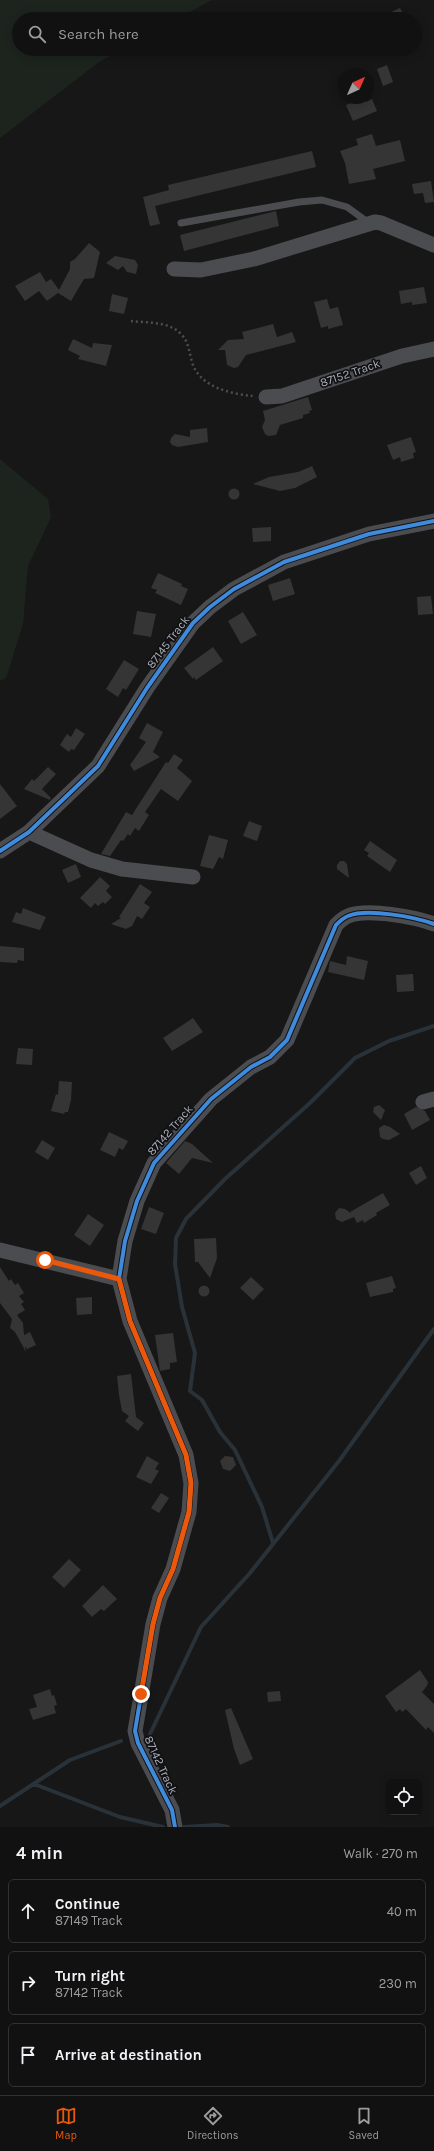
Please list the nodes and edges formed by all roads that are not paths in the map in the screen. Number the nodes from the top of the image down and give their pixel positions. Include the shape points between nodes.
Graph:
1 (182, 223) dead end
2 (369, 223) junction
3 (434, 245) edge
4 (174, 269) dead end
5 (434, 349) edge
6 (266, 397) road end
7 (434, 521) edge
8 (28, 832) junction
9 (0, 851) edge
10 (193, 877) dead end
11 (434, 924) edge
12 (0, 1250) edge
13 (119, 1279) junction
14 (175, 1827) edge

1 - 2 lane via 322,200 347,207
2 - 3 street via 381,223
2 - 4 street via 254,258 201,270
5 - 6 street, 87152 Track via 386,360 282,396
7 - 8 street, 87145 Track via 369,534 284,562 234,589 210,607 193,623 146,688 98,766
8 - 9 street, 87145 Track
8 - 10 street via 91,860 122,869
11 - 13 street, 87142 Track via 393,914 356,914 348,916 336,925 287,1040 270,1057 251,1067 211,1099 154,1163 144,1182 125,1241
12 - 13 street
13 - 14 street, 87142 Track via 130,1321 190,1469 189,1512 173,1569 160,1598 153,1624 135,1730 138,1744 172,1810

